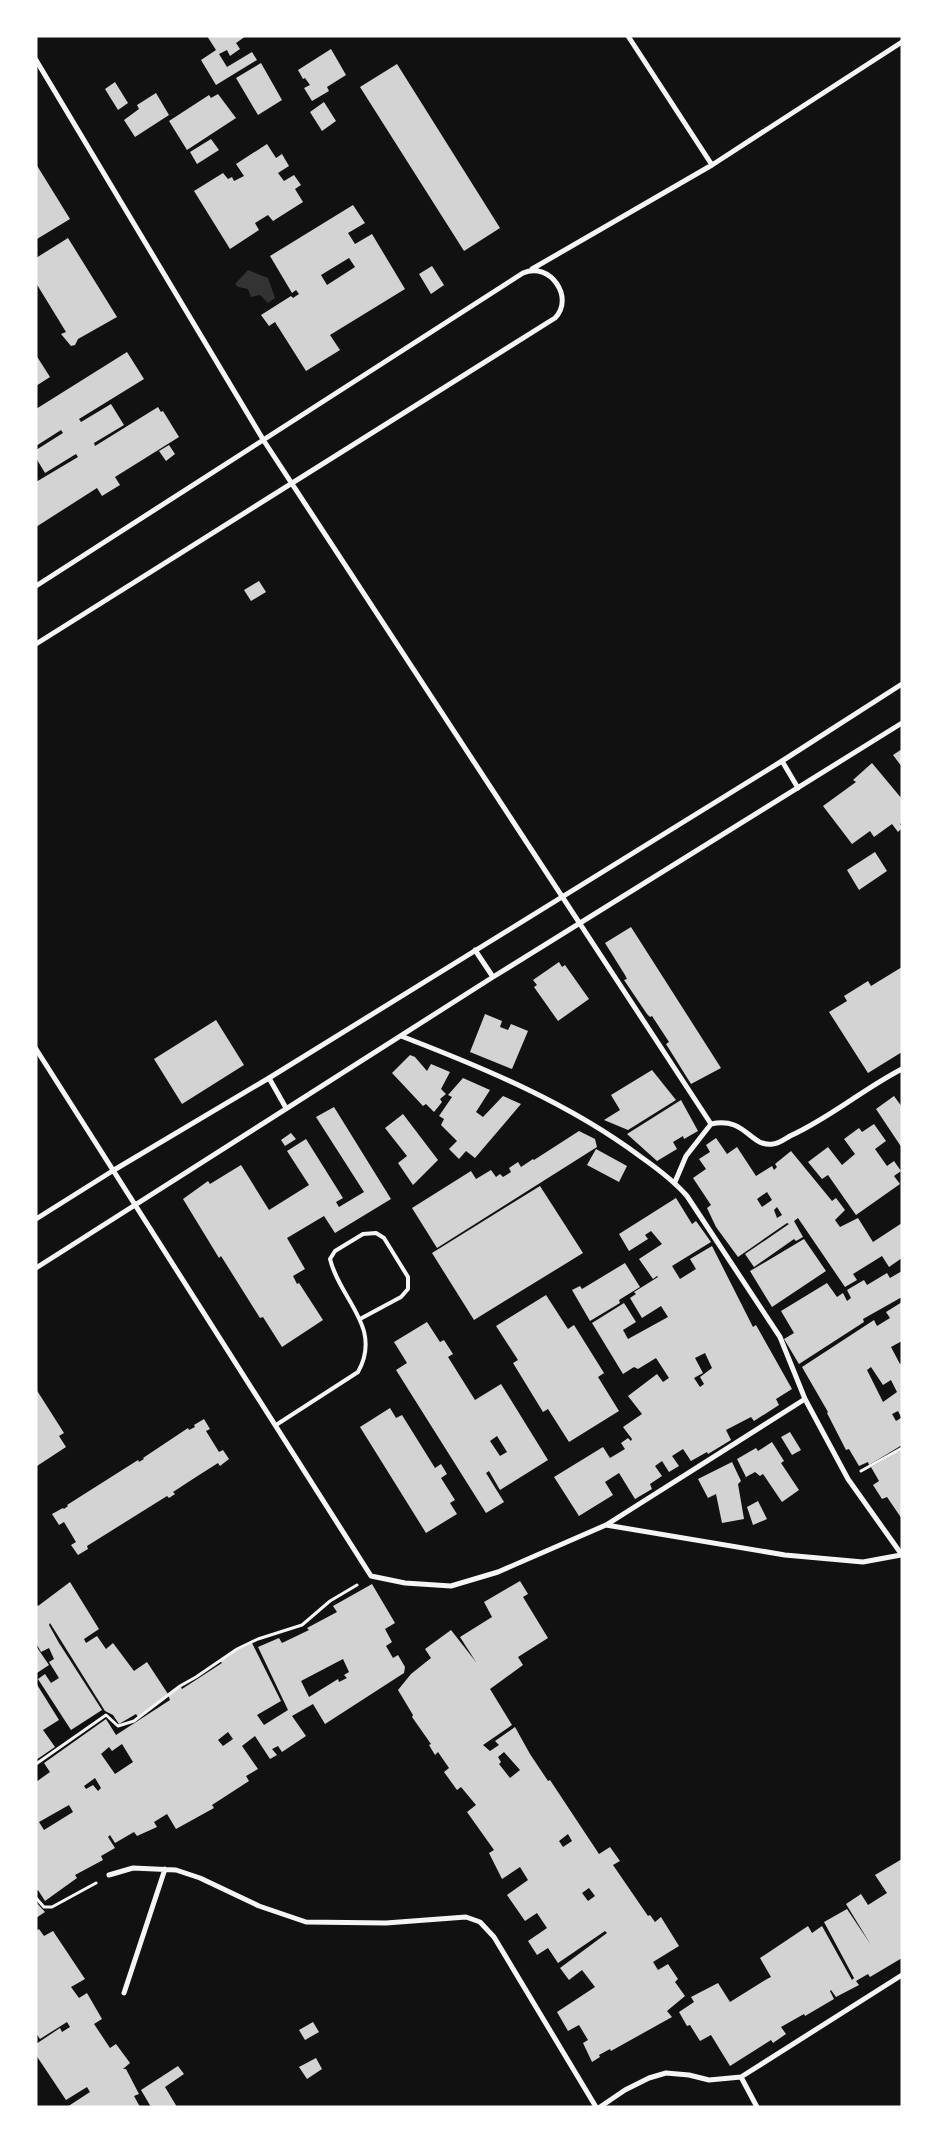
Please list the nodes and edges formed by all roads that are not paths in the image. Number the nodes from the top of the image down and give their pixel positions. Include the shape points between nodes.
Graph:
1 (628, 36) edge
2 (902, 42) edge
3 (36, 60) edge
4 (712, 164) junction
5 (532, 269) junction
6 (264, 441) junction
7 (292, 484) junction
8 (36, 586) edge
9 (36, 644) edge
10 (902, 684) edge
11 (902, 723) edge
12 (782, 761) junction
13 (798, 788) junction
14 (561, 898) junction
15 (578, 923) junction
16 (475, 950) junction
17 (493, 977) junction
18 (401, 1036) junction
19 (36, 1048) edge
20 (902, 1068) edge
21 (269, 1078) junction
22 (286, 1108) junction
23 (711, 1124) junction
24 (114, 1170) junction
25 (675, 1182) junction
26 (137, 1205) junction
27 (36, 1219) edge
28 (36, 1268) edge
29 (360, 1319) junction
30 (805, 1399) junction
31 (276, 1425) junction
32 (606, 1525) junction
33 (901, 1555) edge
34 (165, 1869) junction
35 (109, 1875) road end
36 (902, 1975) edge
37 (124, 1993) dead end
38 (741, 2077) junction
39 (596, 2107) edge
40 (600, 2107) edge
41 (757, 2107) edge

1 - 4 street
2 - 4 street
3 - 6 street
4 - 5 street
5 - 6 street
5 - 7 street via 544,271 562,294 561,312 555,318
6 - 7 street
6 - 8 street
7 - 9 street
7 - 14 street
10 - 12 street
11 - 13 street
12 - 13 street
12 - 14 street
13 - 15 street
14 - 15 street
14 - 16 street
15 - 17 street
15 - 23 street
16 - 17 street
16 - 21 street
17 - 18 street
18 - 22 street
18 - 25 street via 536,1093 608,1132
19 - 24 street
20 - 23 street via 806,1129 773,1144 761,1143 736,1124 723,1121
21 - 22 street
21 - 24 street
22 - 26 street
23 - 25 street via 686,1156
24 - 26 street
24 - 27 street
25 - 30 street via 780,1337
26 - 28 street
26 - 31 street
29 - 29 lane via 334,1273 330,1259 335,1250 363,1234 376,1233 384,1238 408,1277 408,1289 401,1298
29 - 31 lane via 366,1343 364,1361 358,1372
30 - 32 street
30 - 33 street via 848,1479
31 - 32 street via 371,1576 405,1583 451,1586 498,1572
32 - 33 street via 785,1555 863,1562
34 - 35 street via 133,1868
34 - 37 street
34 - 39 street via 200,1878 259,1906 306,1922 386,1923 466,1917 480,1922 494,1937
36 - 38 street
38 - 40 street via 709,2080 666,2073 625,2090
38 - 41 street

